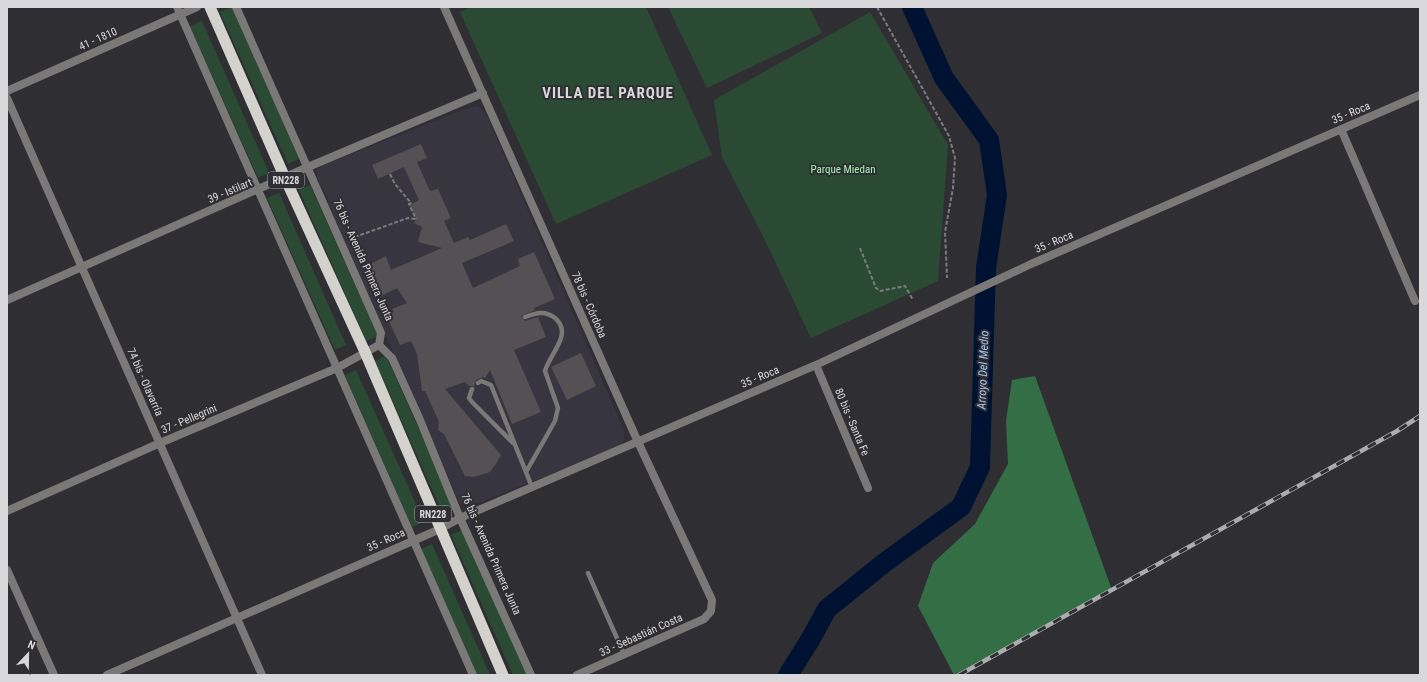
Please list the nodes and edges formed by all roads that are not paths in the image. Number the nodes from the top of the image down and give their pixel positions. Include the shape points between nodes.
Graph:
1 (197, 7) edge
2 (210, 7) edge
3 (236, 7) edge
4 (444, 7) edge
5 (179, 11) edge
6 (7, 91) edge
7 (483, 93) junction
8 (1420, 95) edge
9 (7, 98) edge
10 (1341, 129) junction
11 (308, 167) junction
12 (285, 178) junction
13 (258, 191) junction
14 (82, 266) junction
15 (7, 300) edge
16 (1415, 301) dead end
17 (525, 317) dead end
18 (379, 345) junction
19 (364, 352) junction
20 (816, 365) junction
21 (337, 368) junction
22 (478, 382) dead end
23 (472, 389) dead end
24 (638, 442) junction
25 (160, 443) junction
26 (515, 444) junction
27 (526, 472) junction
28 (532, 487) junction
29 (868, 488) dead end
30 (7, 511) edge
31 (460, 518) junction
32 (440, 529) junction
33 (412, 540) junction
34 (7, 570) edge
35 (588, 573) dead end
36 (711, 611) joint
37 (236, 617) junction
38 (624, 654) junction
39 (54, 675) edge
40 (107, 675) edge
41 (262, 675) edge
42 (473, 675) edge
43 (503, 675) edge
44 (531, 675) edge
45 (577, 675) edge

1 - 5 street, 41 - 1810
2 - 12 highway, RN228
3 - 11 street, 76 bis - Avenida Primera Junta
4 - 7 street, 78 bis - Córdoba
5 - 6 street, 41 - 1810
5 - 13 street
7 - 11 street, 39 - Istilart
7 - 24 street, 78 bis - Córdoba
8 - 10 street, 35 - Roca
9 - 14 street, 74 bis - Olavarría
10 - 16 street
10 - 20 street, 35 - Roca via 1031,264
11 - 12 street, 39 - Istilart
11 - 18 street, 76 bis - Avenida Primera Junta via 381,333
12 - 13 street, 39 - Istilart
12 - 19 highway, RN228
13 - 14 street, 39 - Istilart
13 - 21 street
14 - 15 street, 39 - Istilart
14 - 25 street, 74 bis - Olavarría
17 - 27 lane via 537,312 545,313 560,323 563,332 545,371 558,408 555,421
18 - 19 street, 37 - Pellegrini
18 - 31 street, 76 bis - Avenida Primera Junta via 392,358
19 - 21 street, 37 - Pellegrini
19 - 32 highway, RN228
20 - 24 street, 35 - Roca
20 - 29 street, 80 bis - Santa Fe
21 - 25 street, 37 - Pellegrini
21 - 33 street
22 - 26 lane via 490,385
23 - 26 lane via 472,402
24 - 28 street, 35 - Roca
24 - 36 street, 78 bis - Córdoba via 712,600
25 - 30 street, 37 - Pellegrini
25 - 37 street, 74 bis - Olavarría
26 - 27 lane
27 - 28 lane
28 - 31 street, 35 - Roca
31 - 32 street, 35 - Roca
31 - 44 street, 76 bis - Avenida Primera Junta
32 - 33 street, 35 - Roca
32 - 43 highway, RN228
33 - 37 street, 35 - Roca
33 - 42 street
34 - 39 street
35 - 38 lane
36 - 38 street, 33 - Sebastián Costa via 704,619
37 - 40 street, 35 - Roca
37 - 41 street, 74 bis - Olavarría
38 - 45 street, 33 - Sebastián Costa

